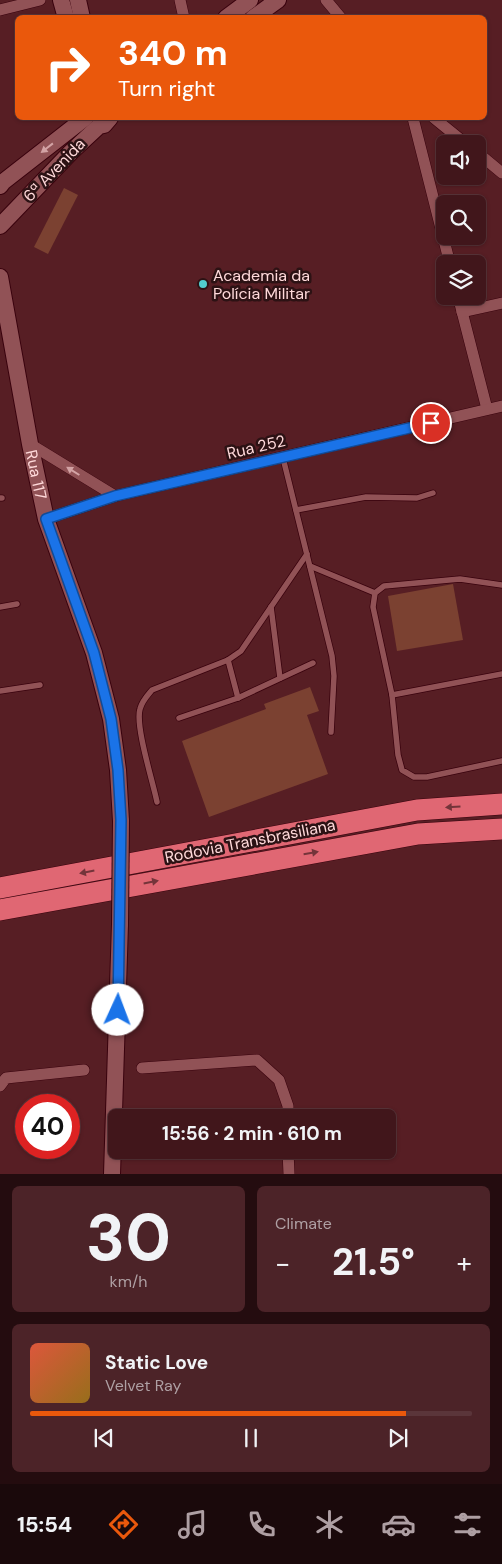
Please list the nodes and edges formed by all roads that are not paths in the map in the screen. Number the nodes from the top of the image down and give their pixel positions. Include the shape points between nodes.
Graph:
1 (40, 0) edge
2 (61, 0) edge
3 (78, 0) edge
4 (180, 0) edge
5 (250, 0) edge
6 (278, 0) edge
7 (326, 0) edge
8 (0, 10) edge
9 (65, 15) edge
10 (81, 15) edge
11 (183, 15) edge
12 (230, 15) edge
13 (257, 15) edge
14 (338, 15) edge
15 (82, 120) edge
16 (100, 120) edge
17 (414, 120) edge
18 (436, 120) edge
19 (455, 135) edge
20 (486, 160) edge
21 (502, 173) edge
22 (1, 183) edge
23 (0, 226) edge
24 (448, 255) edge
25 (0, 277) edge
26 (502, 303) edge
27 (460, 305) edge
28 (462, 312) junction
29 (502, 406) edge
30 (487, 409) junction
31 (30, 444) junction
32 (283, 458) junction
33 (433, 493) dead end
34 (115, 496) junction
35 (296, 510) junction
36 (46, 519) junction
37 (307, 554) junction
38 (310, 566) junction
39 (502, 585) edge
40 (375, 592) junction
41 (17, 604) dead end
42 (0, 607) edge
43 (271, 607) junction
44 (228, 660) junction
45 (313, 663) dead end
46 (502, 674) edge
47 (280, 678) junction
48 (40, 685) dead end
49 (0, 691) edge
50 (392, 695) junction
51 (238, 698) junction
52 (179, 718) dead end
53 (331, 732) dead end
54 (502, 761) edge
55 (157, 802) dead end
56 (502, 804) edge
57 (502, 829) edge
58 (0, 888) edge
59 (0, 910) edge
60 (142, 1068) dead end
61 (84, 1070) dead end
62 (0, 1086) edge
63 (287, 1109) edge
64 (288, 1159) edge
65 (112, 1174) edge
66 (289, 1174) edge

1 - 8 street
2 - 9 street
3 - 10 street
4 - 11 street
5 - 12 street
6 - 13 street
7 - 14 street
15 -> 22 street, 6ª Avenida
16 - 23 street, 6ª Avenida
17 - 24 street
18 - 19 street
20 - 21 street
25 - 31 street, Rua 117
26 - 28 street
27 - 28 street
28 - 30 street
29 - 30 street, Rua 252
30 - 32 street, Rua 252
34 -> 31 street
31 - 36 street, Rua 117
32 - 34 street, Rua 252
32 - 35 lane
33 - 35 lane via 416,498 366,497
34 - 36 street, Rua 252
35 - 37 lane
36 - 65 street, Rua 117, bridge via 94,653 111,719 118,770 120,924
37 - 38 lane
37 - 43 lane
38 - 40 lane
38 - 53 lane via 332,656
39 - 40 lane via 460,578 384,586
40 - 50 lane via 373,607
41 - 42 lane
43 - 44 lane via 241,651
43 - 47 lane
44 - 51 lane
44 - 55 lane via 152,690 144,698 139,710 139,725
45 - 47 lane
46 - 50 lane
47 - 51 lane
48 - 49 lane
50 - 54 lane via 402,770 414,777 427,776
51 - 52 lane
56 -> 58 highway, Rodovia Transbrasiliana via 417,810
59 -> 57 highway, Rodovia Transbrasiliana via 418,834
60 - 63 street via 257,1060 279,1080
61 - 62 street via 6,1078
64 - 66 street

